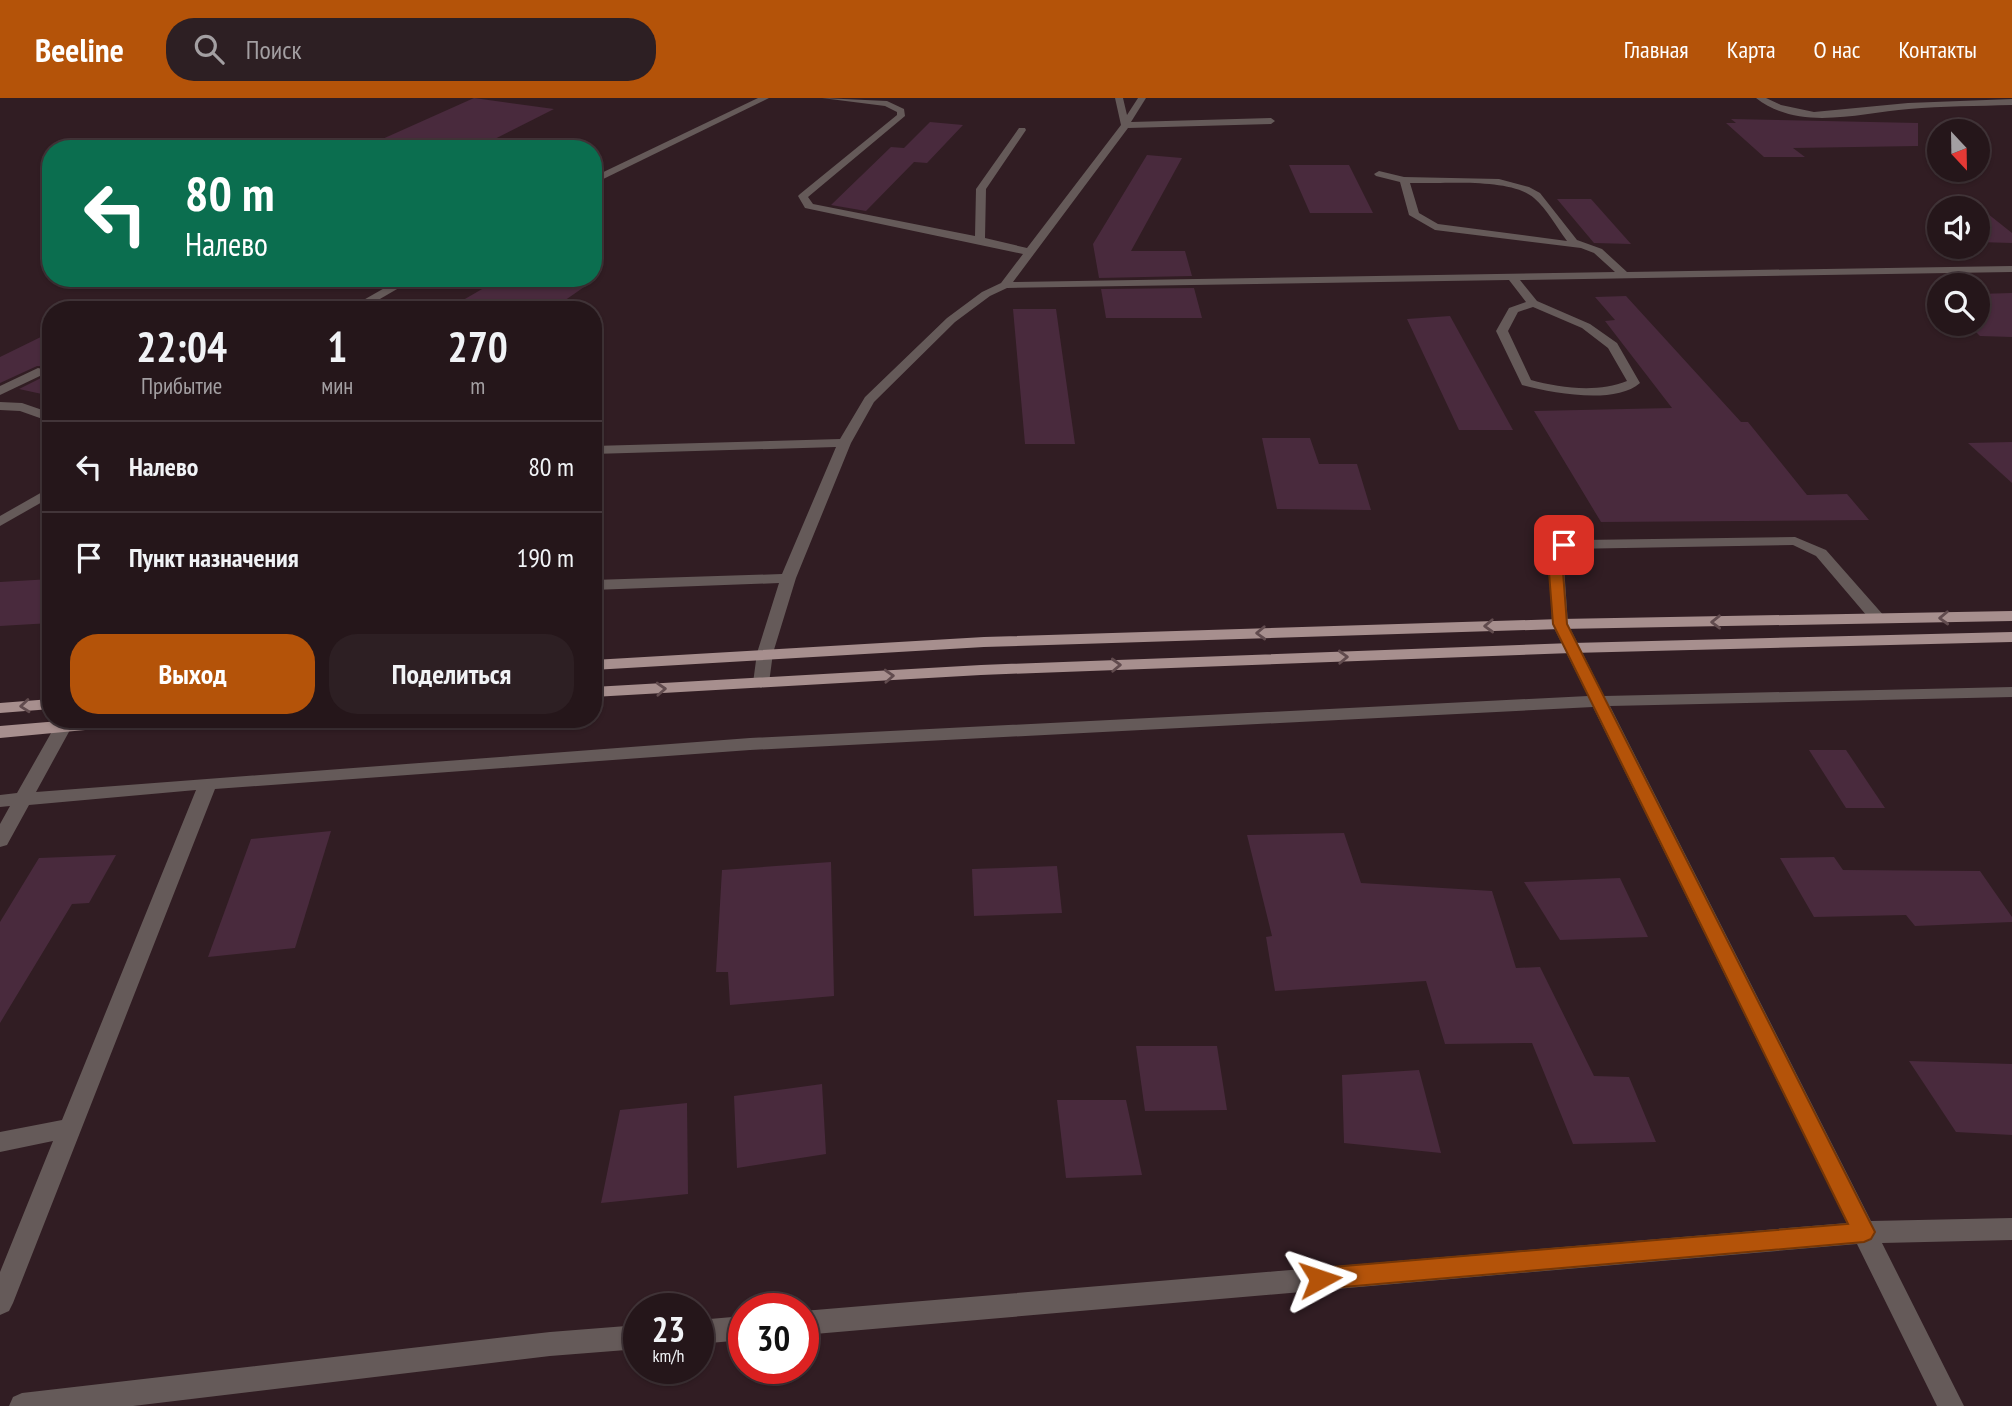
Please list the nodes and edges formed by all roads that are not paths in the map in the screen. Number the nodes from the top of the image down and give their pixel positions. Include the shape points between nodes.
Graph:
1 (765, 98) edge
2 (826, 98) edge
3 (1119, 98) edge
4 (1142, 98) edge
5 (1760, 98) edge
6 (2012, 102) edge
7 (1271, 121) dead end
8 (1125, 125) junction
9 (1023, 130) dead end
10 (1379, 174) dead end
11 (602, 177) edge
12 (1404, 180) junction
13 (980, 240) junction
14 (1578, 246) junction
15 (1029, 252) junction
16 (2012, 269) edge
17 (1622, 274) junction
18 (1510, 275) junction
19 (1005, 285) junction
20 (394, 287) edge
21 (369, 301) edge
22 (1533, 303) junction
23 (38, 372) dead end
24 (0, 391) edge
25 (0, 406) edge
26 (22, 407) junction
27 (42, 415) edge
28 (0, 417) edge
29 (844, 443) junction
30 (602, 450) edge
31 (42, 496) edge
32 (0, 522) edge
33 (788, 578) junction
34 (602, 585) edge
35 (2012, 616) edge
36 (1879, 620) junction
37 (1560, 624) junction
38 (2012, 637) edge
39 (1572, 648) junction
40 (765, 653) junction
41 (602, 663) edge
42 (761, 683) junction
43 (602, 692) edge
44 (2012, 692) edge
45 (1597, 701) junction
46 (42, 705) edge
47 (0, 708) edge
48 (42, 726) edge
49 (63, 728) edge
50 (0, 732) edge
51 (208, 783) junction
52 (24, 799) junction
53 (0, 801) edge
54 (0, 840) edge
55 (69, 1128) junction
56 (0, 1142) edge
57 (2012, 1229) edge
58 (1864, 1232) junction
59 (0, 1303) edge
60 (819, 1322) edge
61 (623, 1338) edge
62 (22, 1406) edge
63 (1951, 1406) edge

1 - 11 street
2 - 13 street via 887,104 901,111 901,116 803,196 809,206
3 - 8 street
4 - 8 street
5 - 6 street via 1787,112 1821,117 1873,109
7 - 8 street
8 - 15 street
9 - 13 street via 981,190
10 - 12 street
12 - 14 street via 1499,182 1526,189 1537,195
12 - 14 street via 1414,215 1435,227
13 - 15 street
14 - 17 street via 1598,251
15 - 19 street
16 - 17 street
17 - 18 street
18 - 19 street
18 - 22 street
19 - 29 street via 951,320 869,400
20 - 21 street
22 - 22 street via 1586,326 1613,346 1634,383 1622,389 1548,389 1526,382 1502,331 1513,310
23 - 24 street
25 - 26 street
26 - 27 street
26 - 28 street
29 - 30 street
29 - 33 street
31 - 32 street
33 - 34 street
33 - 40 street
35 -> 36 main road
36 -> 37 main road
36 - 37 street via 1821,553 1780,539 1564,545 1555,559
37 - 39 street
37 -> 40 main road
38 - 39 main road
42 -> 39 main road via 981,670
39 - 45 street
40 - 41 main road
40 - 42 street
43 -> 42 main road
44 - 45 street
45 - 51 street via 750,744
45 - 58 street
46 -> 47 main road
48 - 50 main road
49 - 52 street
51 - 52 street
51 - 55 street
52 - 53 street
52 - 54 street
55 - 56 street
55 - 59 street
57 - 58 street
58 - 60 street
58 - 63 street
61 - 62 street

